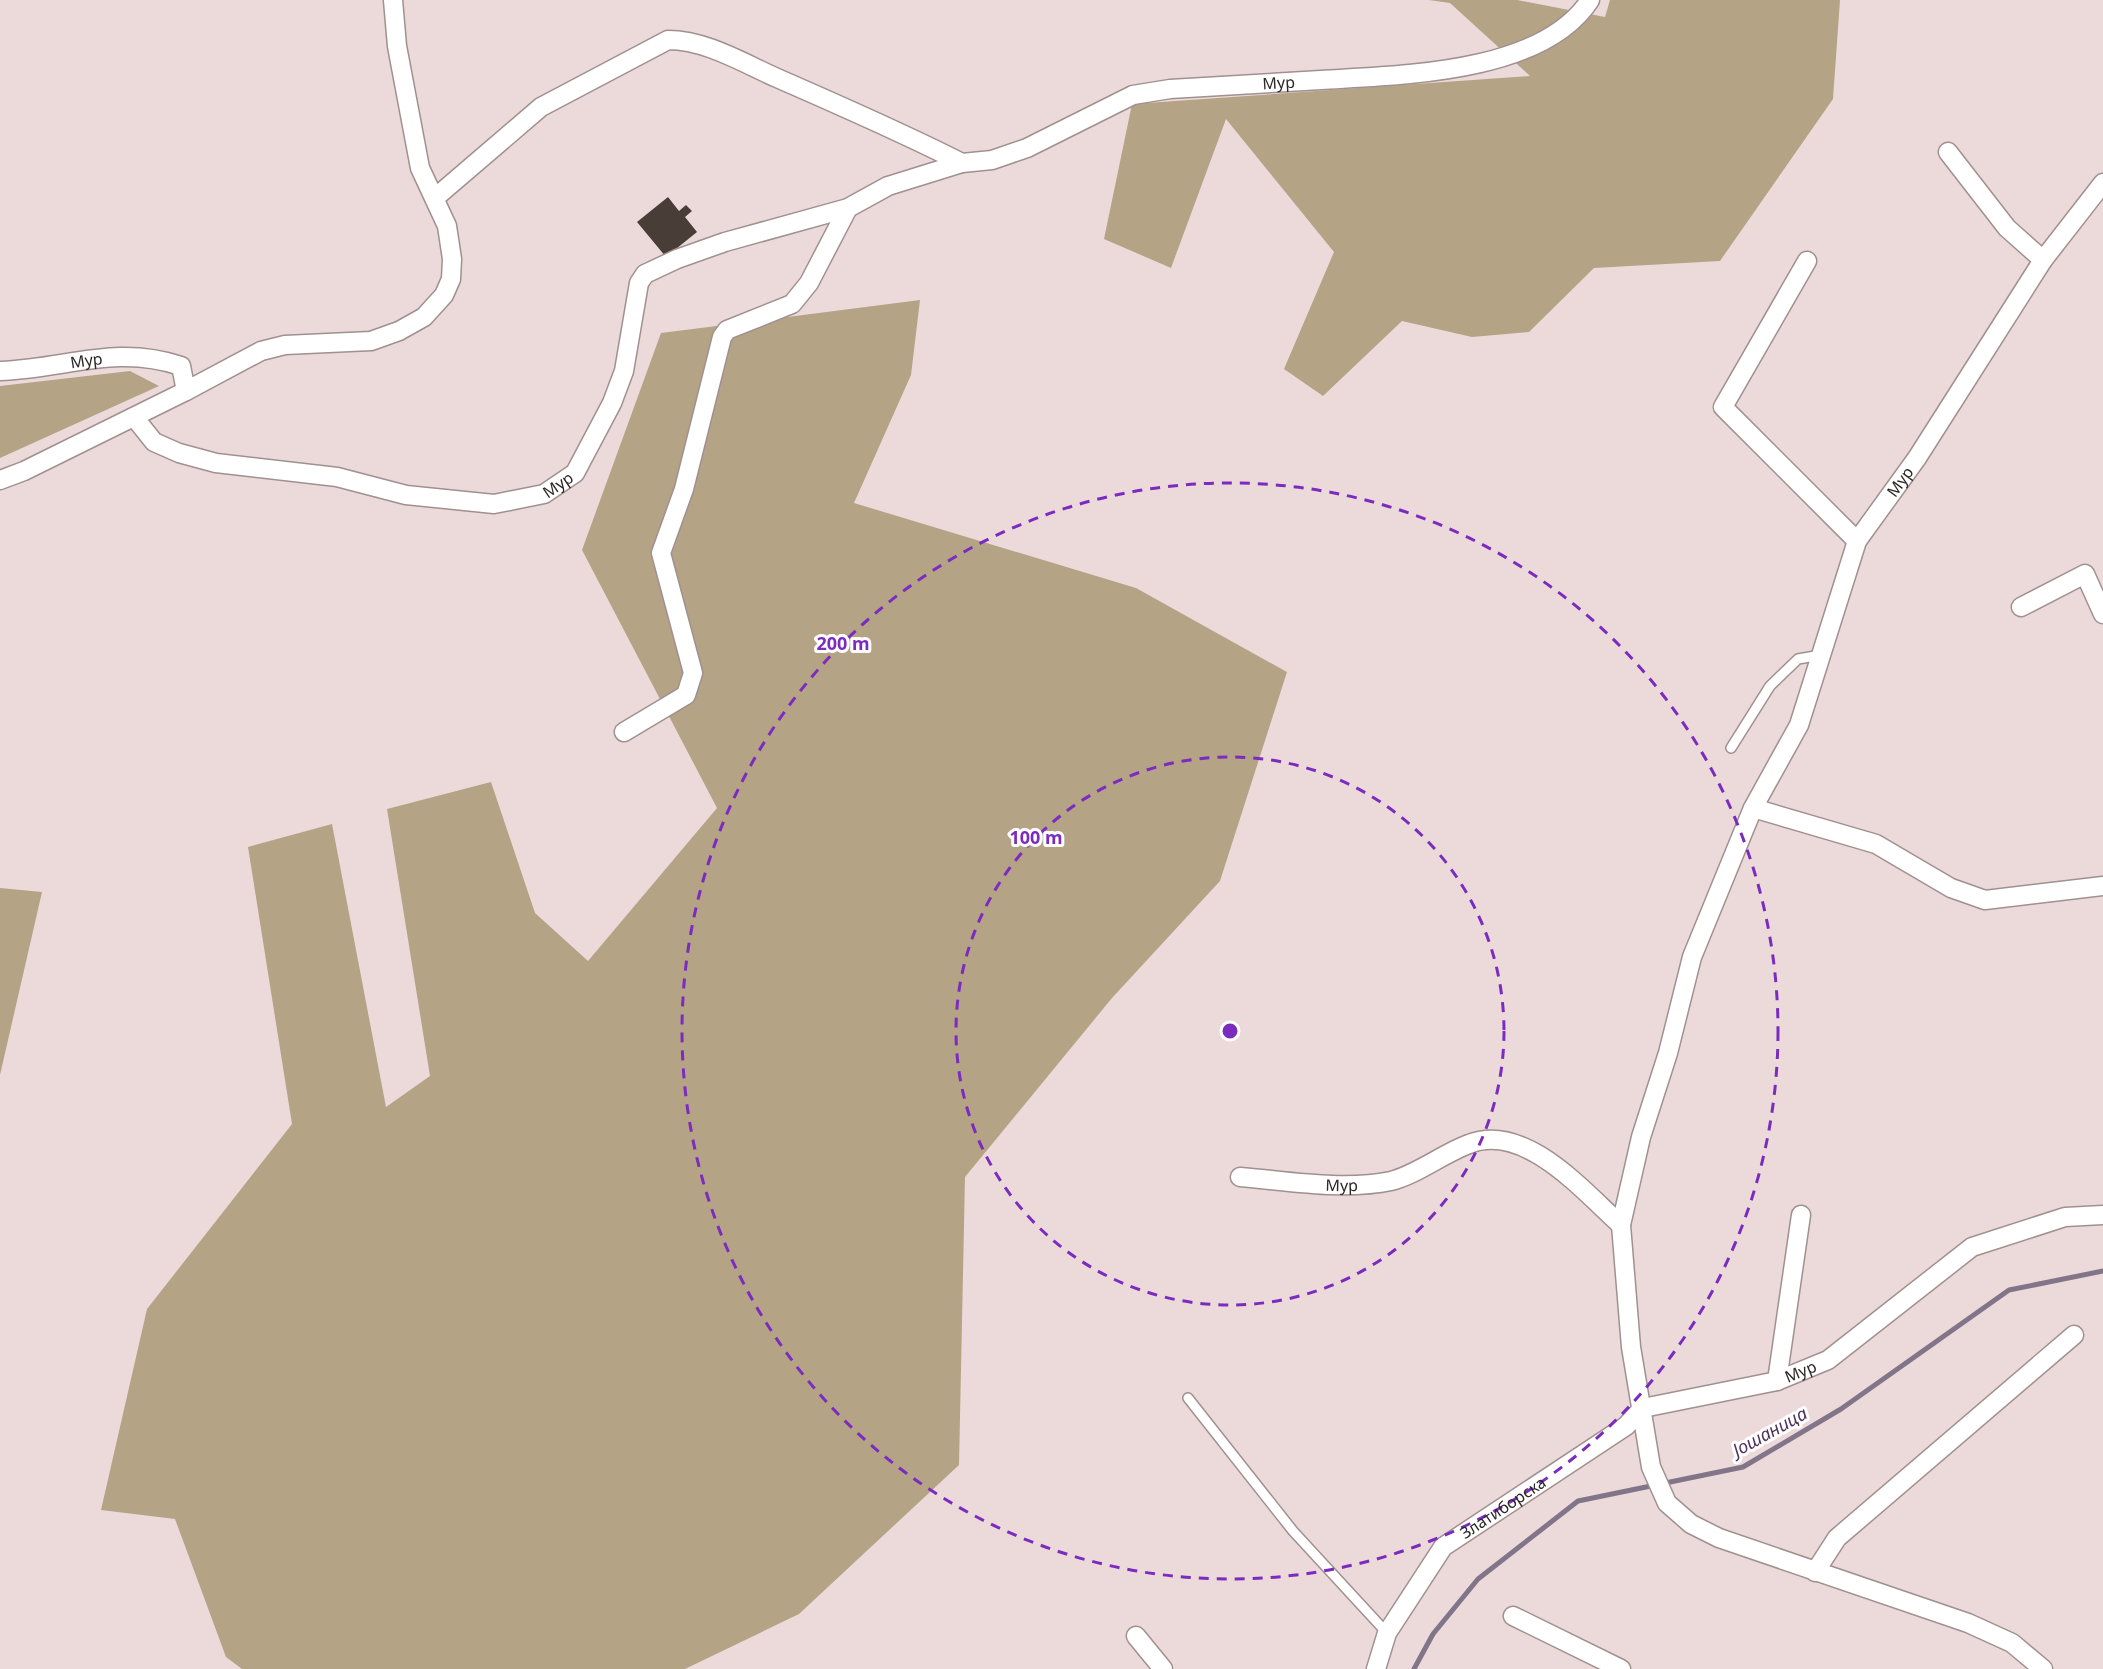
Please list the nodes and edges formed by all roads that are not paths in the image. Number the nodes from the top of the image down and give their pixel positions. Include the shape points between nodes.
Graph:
1 (393, 0) edge
2 (1590, 0) edge
3 (1948, 152) dead end
4 (962, 163) junction
5 (2103, 183) edge
6 (436, 197) junction
7 (848, 208) junction
8 (2043, 260) junction
9 (1807, 261) dead end
10 (0, 371) edge
11 (186, 392) junction
12 (134, 417) junction
13 (0, 480) edge
14 (1857, 541) junction
15 (2021, 607) dead end
16 (2103, 614) edge
17 (1821, 654) junction
18 (624, 732) dead end
19 (1731, 748) dead end
20 (1753, 808) junction
21 (2103, 885) edge
22 (1240, 1177) dead end
23 (1802, 1215) dead end
24 (2103, 1215) edge
25 (1621, 1225) junction
26 (2074, 1335) dead end
27 (1777, 1381) junction
28 (1188, 1398) dead end
29 (1643, 1408) junction
30 (1815, 1572) junction
31 (1513, 1616) dead end
32 (1387, 1633) junction
33 (1136, 1636) dead end
34 (1163, 1669) edge
35 (1376, 1669) edge
36 (1621, 1669) edge
37 (2043, 1669) edge

1 - 6 street via 397,46 420,168
2 - 4 street, Мур via 1573,20 1552,34 1524,50 1493,60 1455,69 1170,89 1133,95 1027,148 992,160
3 - 8 street via 2007,228
4 - 6 street via 721,53 687,40 668,40 541,107
4 - 7 street, Мур via 888,186
5 - 8 street, Мур
6 - 11 street via 447,226 452,258 450,279 444,295 424,317 371,341 285,345 261,351
7 - 12 street, Мур via 725,242 645,274 639,283 624,371 612,404 575,473 544,494 494,504 406,495 337,477 216,463 154,442
7 - 18 street via 809,283 792,304 727,330 722,337 684,489 661,553 693,673 692,684 686,695
8 - 14 street, Мур via 1917,458
9 - 14 street via 1723,407
10 - 11 street, Мур via 113,355 157,358 181,366
11 - 12 street
12 - 13 street
14 - 17 street, Мур
15 - 16 street via 2085,574
17 - 19 lane via 1798,659 1770,686
17 - 20 street, Мур via 1799,725
20 - 21 street via 1876,844 1951,888 1985,900
20 - 25 street, Мур via 1692,957 1668,1053 1641,1137
22 - 25 street, Мур via 1335,1185 1392,1181 1470,1143 1492,1138 1521,1144 1555,1166
23 - 27 street
24 - 27 street, Мур via 2065,1217 1972,1247 1828,1360
25 - 29 street, Мур via 1631,1347
26 - 30 street via 1837,1538
27 - 29 street, Мур
28 - 32 lane via 1293,1531
29 - 30 street via 1651,1467 1667,1503 1691,1524 1719,1538
29 - 32 street, Златиборска via 1626,1426 1443,1547
30 - 37 street via 1968,1623 2012,1644
31 - 36 street
32 - 35 street, Златиборска
33 - 34 street

